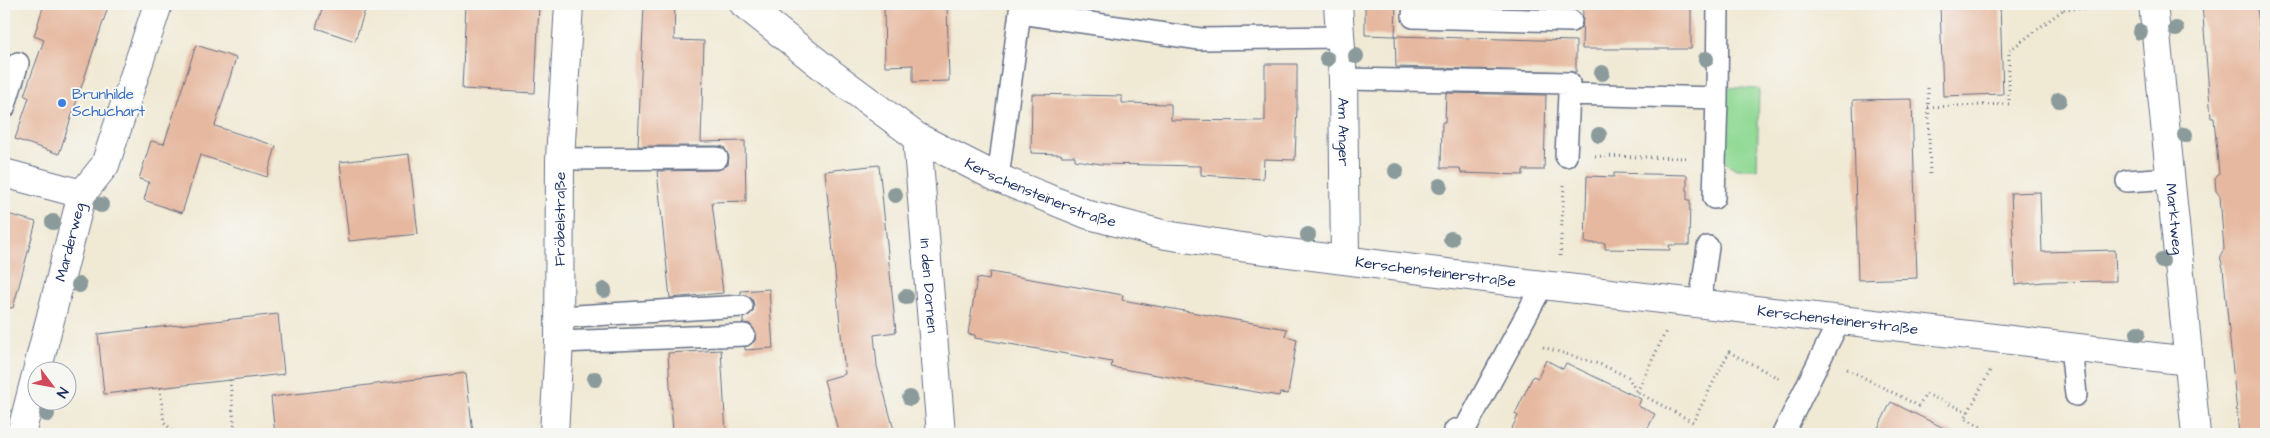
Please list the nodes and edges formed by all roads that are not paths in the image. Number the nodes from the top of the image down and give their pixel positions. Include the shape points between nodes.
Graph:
1 (158, 4) edge
2 (569, 4) edge
3 (744, 4) edge
4 (1338, 4) edge
5 (1414, 4) edge
6 (1718, 4) edge
7 (2153, 5) edge
8 (1020, 8) edge
9 (1571, 21) dead end
10 (1340, 37) junction
11 (18, 63) dead end
12 (1343, 79) junction
13 (1569, 94) junction
14 (1717, 98) junction
15 (4, 108) edge
16 (916, 137) junction
17 (1566, 156) road end
18 (717, 158) dead end
19 (560, 159) junction
20 (4, 173) edge
21 (998, 178) junction
22 (2171, 178) junction
23 (2127, 181) dead end
24 (82, 194) junction
25 (1714, 198) dead end
26 (1708, 247) dead end
27 (1345, 258) junction
28 (1550, 285) junction
29 (1690, 302) junction
30 (742, 306) dead end
31 (1840, 319) junction
32 (560, 330) junction
33 (744, 334) dead end
34 (2071, 347) junction
35 (2188, 361) junction
36 (2076, 395) dead end
37 (1461, 432) edge
38 (21, 434) edge
39 (554, 434) edge
40 (941, 434) edge
41 (1783, 434) edge
42 (2196, 434) edge

1 - 24 street, Marderweg via 105,165
2 - 19 street, Fröbelstraße
3 - 16 street, Kerschensteinerstraße
4 - 10 street, Am Anger
5 - 9 lane via 1414,17
6 - 14 lane
7 - 22 street, Marktweg
8 - 10 lane via 1200,39
8 - 21 lane
10 - 12 street, Am Anger
11 - 15 lane
12 - 13 lane via 1569,83
12 - 27 street, Am Anger
13 - 14 lane
13 - 17 lane
14 - 25 lane
16 - 21 street, Kerschensteinerstraße
16 - 40 street, In den Dornen
18 - 19 lane
19 - 32 street, Fröbelstraße
20 - 24 street
21 - 27 street, Kerschensteinerstraße via 1089,215 1166,234 1241,247
22 - 23 lane
22 - 35 street, Marktweg
24 - 38 street, Marderweg
26 - 29 lane
27 - 28 street, Kerschensteinerstraße via 1509,274
28 - 29 street, Kerschensteinerstraße
28 - 37 lane via 1505,346
29 - 31 street, Kerschensteinerstraße
30 - 32 lane
31 - 34 street, Kerschensteinerstraße
31 - 41 lane
32 - 33 lane
32 - 39 street, Fröbelstraße
34 - 35 street, Kerschensteinerstraße
34 - 36 lane
35 - 42 street, Marktweg

